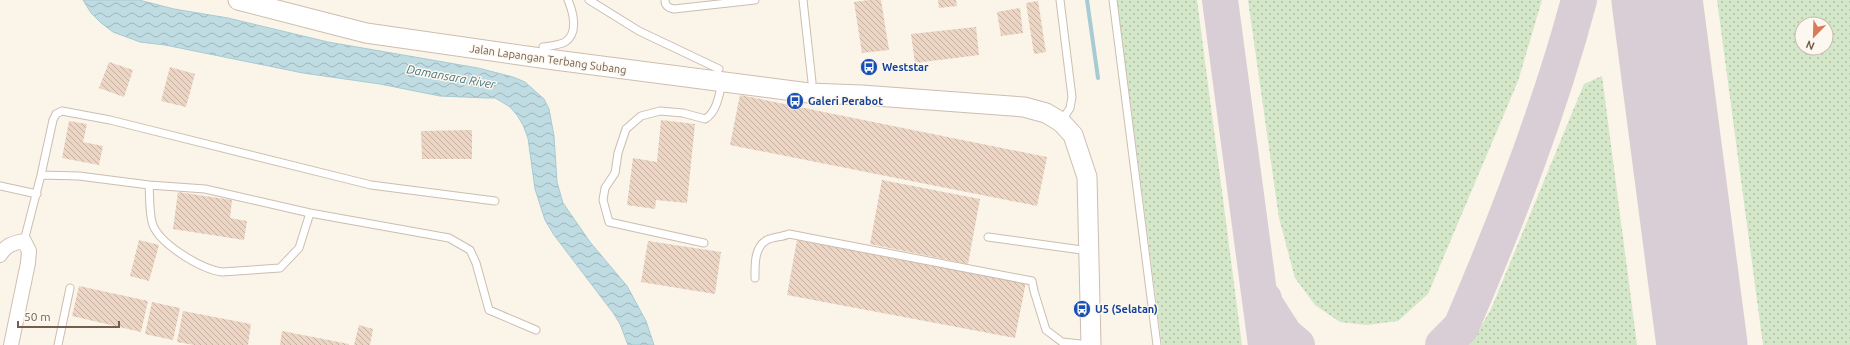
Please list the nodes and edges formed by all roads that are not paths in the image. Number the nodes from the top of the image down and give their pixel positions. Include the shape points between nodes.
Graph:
1 (238, 0) edge
2 (279, 0) edge
3 (568, 0) edge
4 (589, 0) edge
5 (665, 0) edge
6 (755, 0) edge
7 (803, 0) edge
8 (1060, 0) edge
9 (1113, 0) edge
10 (543, 47) junction
11 (720, 75) junction
12 (812, 82) junction
13 (862, 95) junction
14 (1061, 122) junction
15 (41, 175) junction
16 (149, 185) junction
17 (0, 186) edge
18 (36, 194) junction
19 (495, 201) dead end
20 (310, 213) junction
21 (988, 236) dead end
22 (24, 241) junction
23 (704, 243) dead end
24 (1089, 251) junction
25 (0, 255) edge
26 (755, 278) dead end
27 (70, 288) dead end
28 (536, 330) dead end
29 (11, 345) edge
30 (58, 345) edge
31 (1091, 345) edge
32 (1158, 345) edge

1 - 11 street, Jalan Lapangan Terbang Subang via 366,33
2 - 10 street, Jalan Lapangan Terbang Subang via 360,21
3 - 10 lane via 574,16 571,36 565,42
4 - 11 lane, Jalan Lapangan Terbang Subang via 639,31
5 - 6 lane via 669,9 674,9
7 - 12 lane
8 - 14 lane via 1072,97 1070,108
9 - 32 lane
10 - 11 street, Jalan Lapangan Terbang Subang
11 - 12 street, Jalan Lapangan Terbang Subang
11 - 13 street, Jalan Lapangan Terbang Subang via 809,93
11 - 23 lane via 715,107 705,119 683,113 660,111 641,116 626,129 615,173 605,188 603,200 609,222
12 - 13 street, Jalan Lapangan Terbang Subang
13 - 14 street, Jalan Lapangan Terbang Subang via 1024,107 1046,113
14 - 24 street, Jalan Lapangan Terbang Subang via 1073,135 1087,177
15 - 16 lane via 79,176
15 - 18 lane
15 - 19 lane via 53,120 56,114 68,111 371,185
16 - 20 lane via 205,189
16 - 20 lane via 152,223 162,238 183,255 213,271 280,268 299,248
17 - 18 lane
18 - 22 lane
20 - 28 lane via 449,238 470,250 489,310
21 - 24 lane
22 - 25 street via 12,243 4,248
22 - 29 street via 29,251 28,263
24 - 31 street, Jalan Lapangan Terbang Subang
26 - 31 lane via 755,258 761,244 789,234 1032,281 1046,330 1062,342
27 - 30 lane

